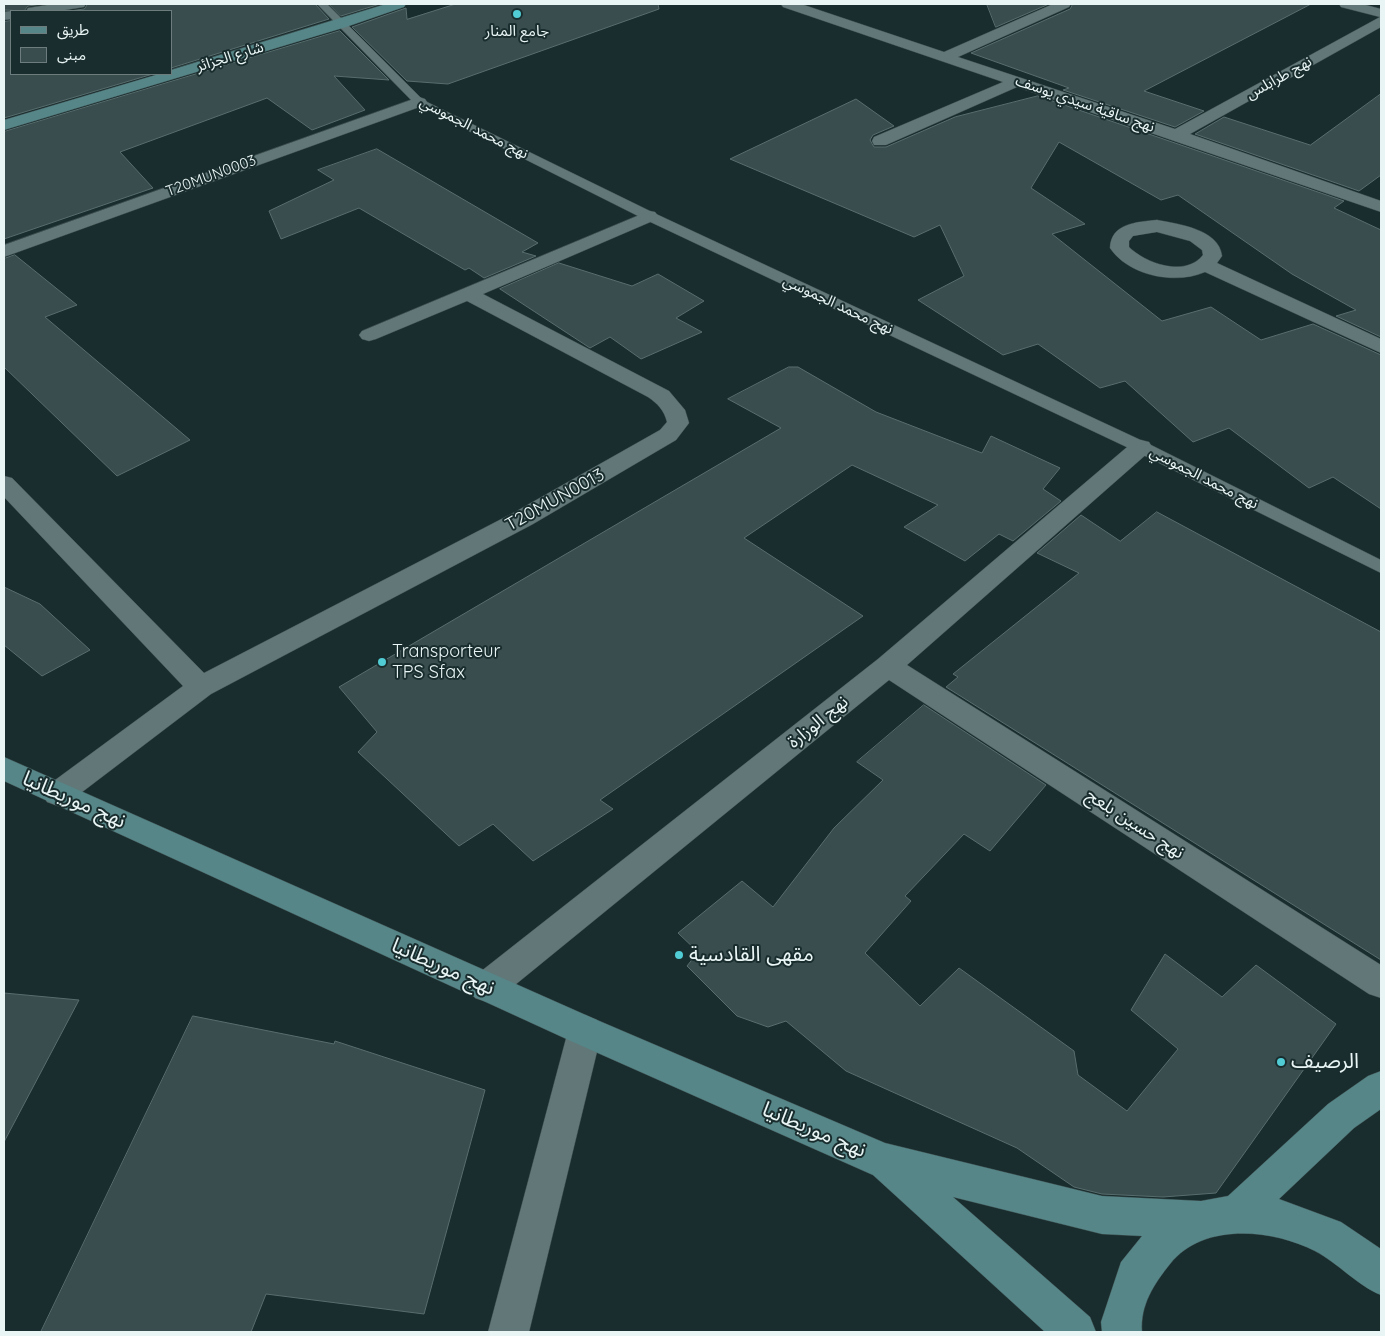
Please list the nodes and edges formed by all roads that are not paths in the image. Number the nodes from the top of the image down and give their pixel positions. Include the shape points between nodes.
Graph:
1 (79, 4) edge
2 (322, 4) edge
3 (399, 4) edge
4 (788, 4) edge
5 (1064, 4) edge
6 (1346, 4) edge
7 (40, 10) edge
8 (1381, 13) edge
9 (1381, 21) edge
10 (341, 24) junction
11 (946, 57) junction
12 (171, 75) edge
13 (172, 75) edge
14 (1017, 81) junction
15 (419, 102) junction
16 (4, 125) edge
17 (1176, 135) junction
18 (880, 141) dead end
19 (1381, 207) edge
20 (649, 216) junction
21 (4, 251) edge
22 (1205, 265) dead end
23 (467, 293) junction
24 (369, 335) dead end
25 (1381, 347) edge
26 (1141, 447) junction
27 (4, 483) edge
28 (1381, 567) edge
29 (888, 666) junction
30 (201, 687) junction
31 (4, 768) edge
32 (58, 794) junction
33 (1381, 983) edge
34 (487, 987) junction
35 (585, 1031) junction
36 (1381, 1088) edge
37 (884, 1160) junction
38 (1219, 1217) junction
39 (1381, 1275) edge
40 (508, 1332) edge
41 (1075, 1332) edge
42 (1122, 1332) edge

1 - 7 street
2 - 10 lane, نهج محمد الجموسي
3 - 10 street, شارع الجزائر
4 - 11 street, نهج ساقية سيدي يوسف
5 - 11 street
6 - 8 street
9 - 17 street, نهج طرابلس
10 - 13 street, شارع الجزائر
10 - 15 lane, نهج محمد الجموسي
11 - 14 street, نهج ساقية سيدي يوسف
12 - 16 street, شارع الجزائر
14 - 17 street, نهج ساقية سيدي يوسف
14 - 18 street
15 - 20 lane, نهج محمد الجموسي
15 - 21 street, T20MUN0003
17 - 19 street, نهج ساقية سيدي يوسف
20 - 23 street
20 - 26 lane, نهج محمد الجموسي
22 - 25 street
23 - 24 street
23 - 30 street, T20MUN0013 via 644,385 667,400 677,412 678,423 653,445 524,518
26 - 28 lane, نهج محمد الجموسي
26 - 29 street, نهج الوزارة
27 - 30 street
29 - 33 street, نهج حسين بلعج
29 - 34 street, نهج الوزارة
30 - 32 street
31 - 32 street, نهج موريطانيا
32 - 34 street, نهج موريطانيا
34 - 35 street, نهج موريطانيا
35 - 37 street, نهج موريطانيا
35 - 40 street
36 - 38 street via 1341,1116
37 - 38 street, نهج موريطانيا via 1102,1215
37 - 41 street, نهج موريطانيا
38 - 39 street, نهج موريطانيا via 1282,1219 1328,1236
38 - 42 street via 1163,1241 1135,1276 1121,1322

